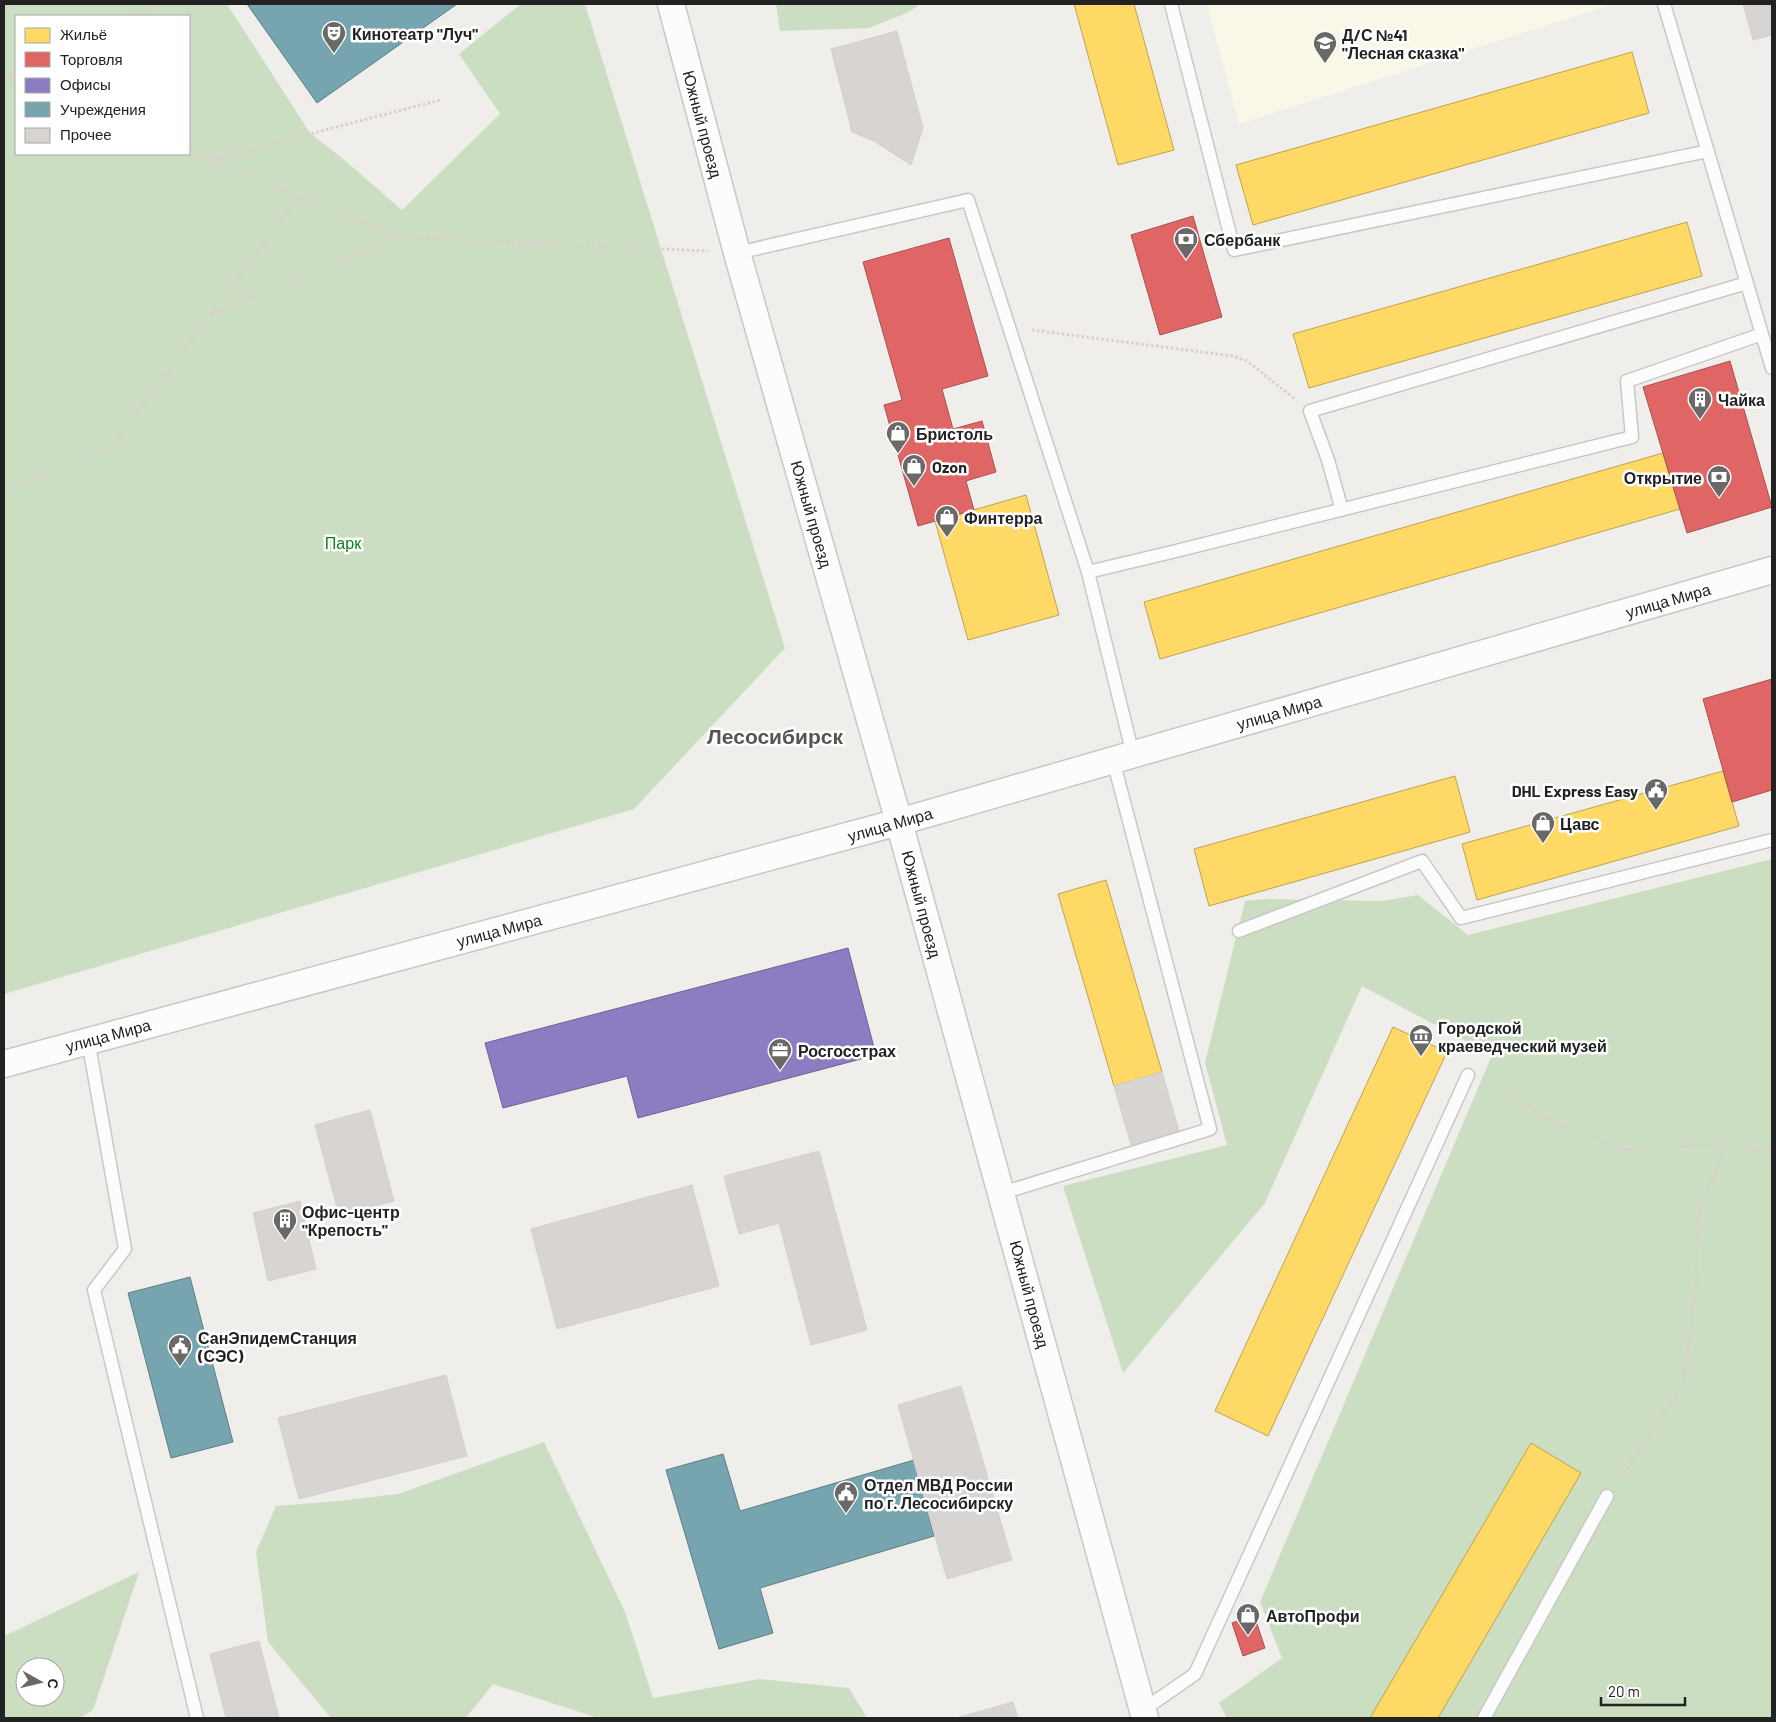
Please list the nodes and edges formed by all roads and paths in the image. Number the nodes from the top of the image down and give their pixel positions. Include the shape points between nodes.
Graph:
1 (156, 4) edge
2 (671, 4) edge
3 (1171, 4) edge
4 (1664, 4) edge
5 (132, 15) edge
6 (440, 100) dead end
7 (190, 151) edge
8 (1708, 151) junction
9 (210, 160) junction
10 (300, 196) junction
11 (399, 237) junction
12 (737, 253) junction
13 (1747, 283) junction
14 (210, 315) junction
15 (1009, 327) junction
16 (1762, 334) junction
17 (1772, 368) edge
18 (1310, 411) junction
19 (4, 491) edge
20 (1342, 510) junction
21 (1772, 570) edge
22 (1088, 572) junction
23 (1123, 758) junction
24 (899, 822) junction
25 (1772, 840) edge
26 (1239, 931) dead end
27 (88, 1040) junction
28 (4, 1064) edge
29 (1468, 1075) joint
30 (1727, 1144) junction
31 (1772, 1152) edge
32 (1002, 1193) junction
33 (1607, 1496) joint
34 (1144, 1714) edge
35 (197, 1718) edge
36 (1484, 1718) edge

1 - 5 path
2 - 12 street, Южный проезд
3 - 8 lane via 1234,250
4 - 8 lane
6 - 9 path
7 - 9 path
8 - 13 lane
9 - 10 path
10 - 11 path
10 - 14 path
11 - 12 path
11 - 14 path
12 - 15 lane via 968,200
12 - 24 street, Южный проезд
13 - 16 lane
13 - 18 lane
14 - 19 path via 113,445
15 - 18 path via 1233,356 1247,361
15 - 22 lane
16 - 17 lane
16 - 20 lane via 1627,380 1632,438
18 - 20 lane
20 - 22 lane
21 - 23 street, улица Мира
22 - 23 lane
23 - 24 street, улица Мира
23 - 32 lane via 1210,1129
24 - 27 street, улица Мира
24 - 32 street, Южный проезд
25 - 26 lane via 1461,918 1422,861
27 - 28 street, улица Мира
27 - 35 lane via 125,1249 94,1290
29 - 30 path via 1552,1120 1622,1150
29 - 34 lane via 1196,1674
30 - 31 path
30 - 33 path via 1698,1214 1696,1280 1684,1383
32 - 34 street, Южный проезд
33 - 36 lane

